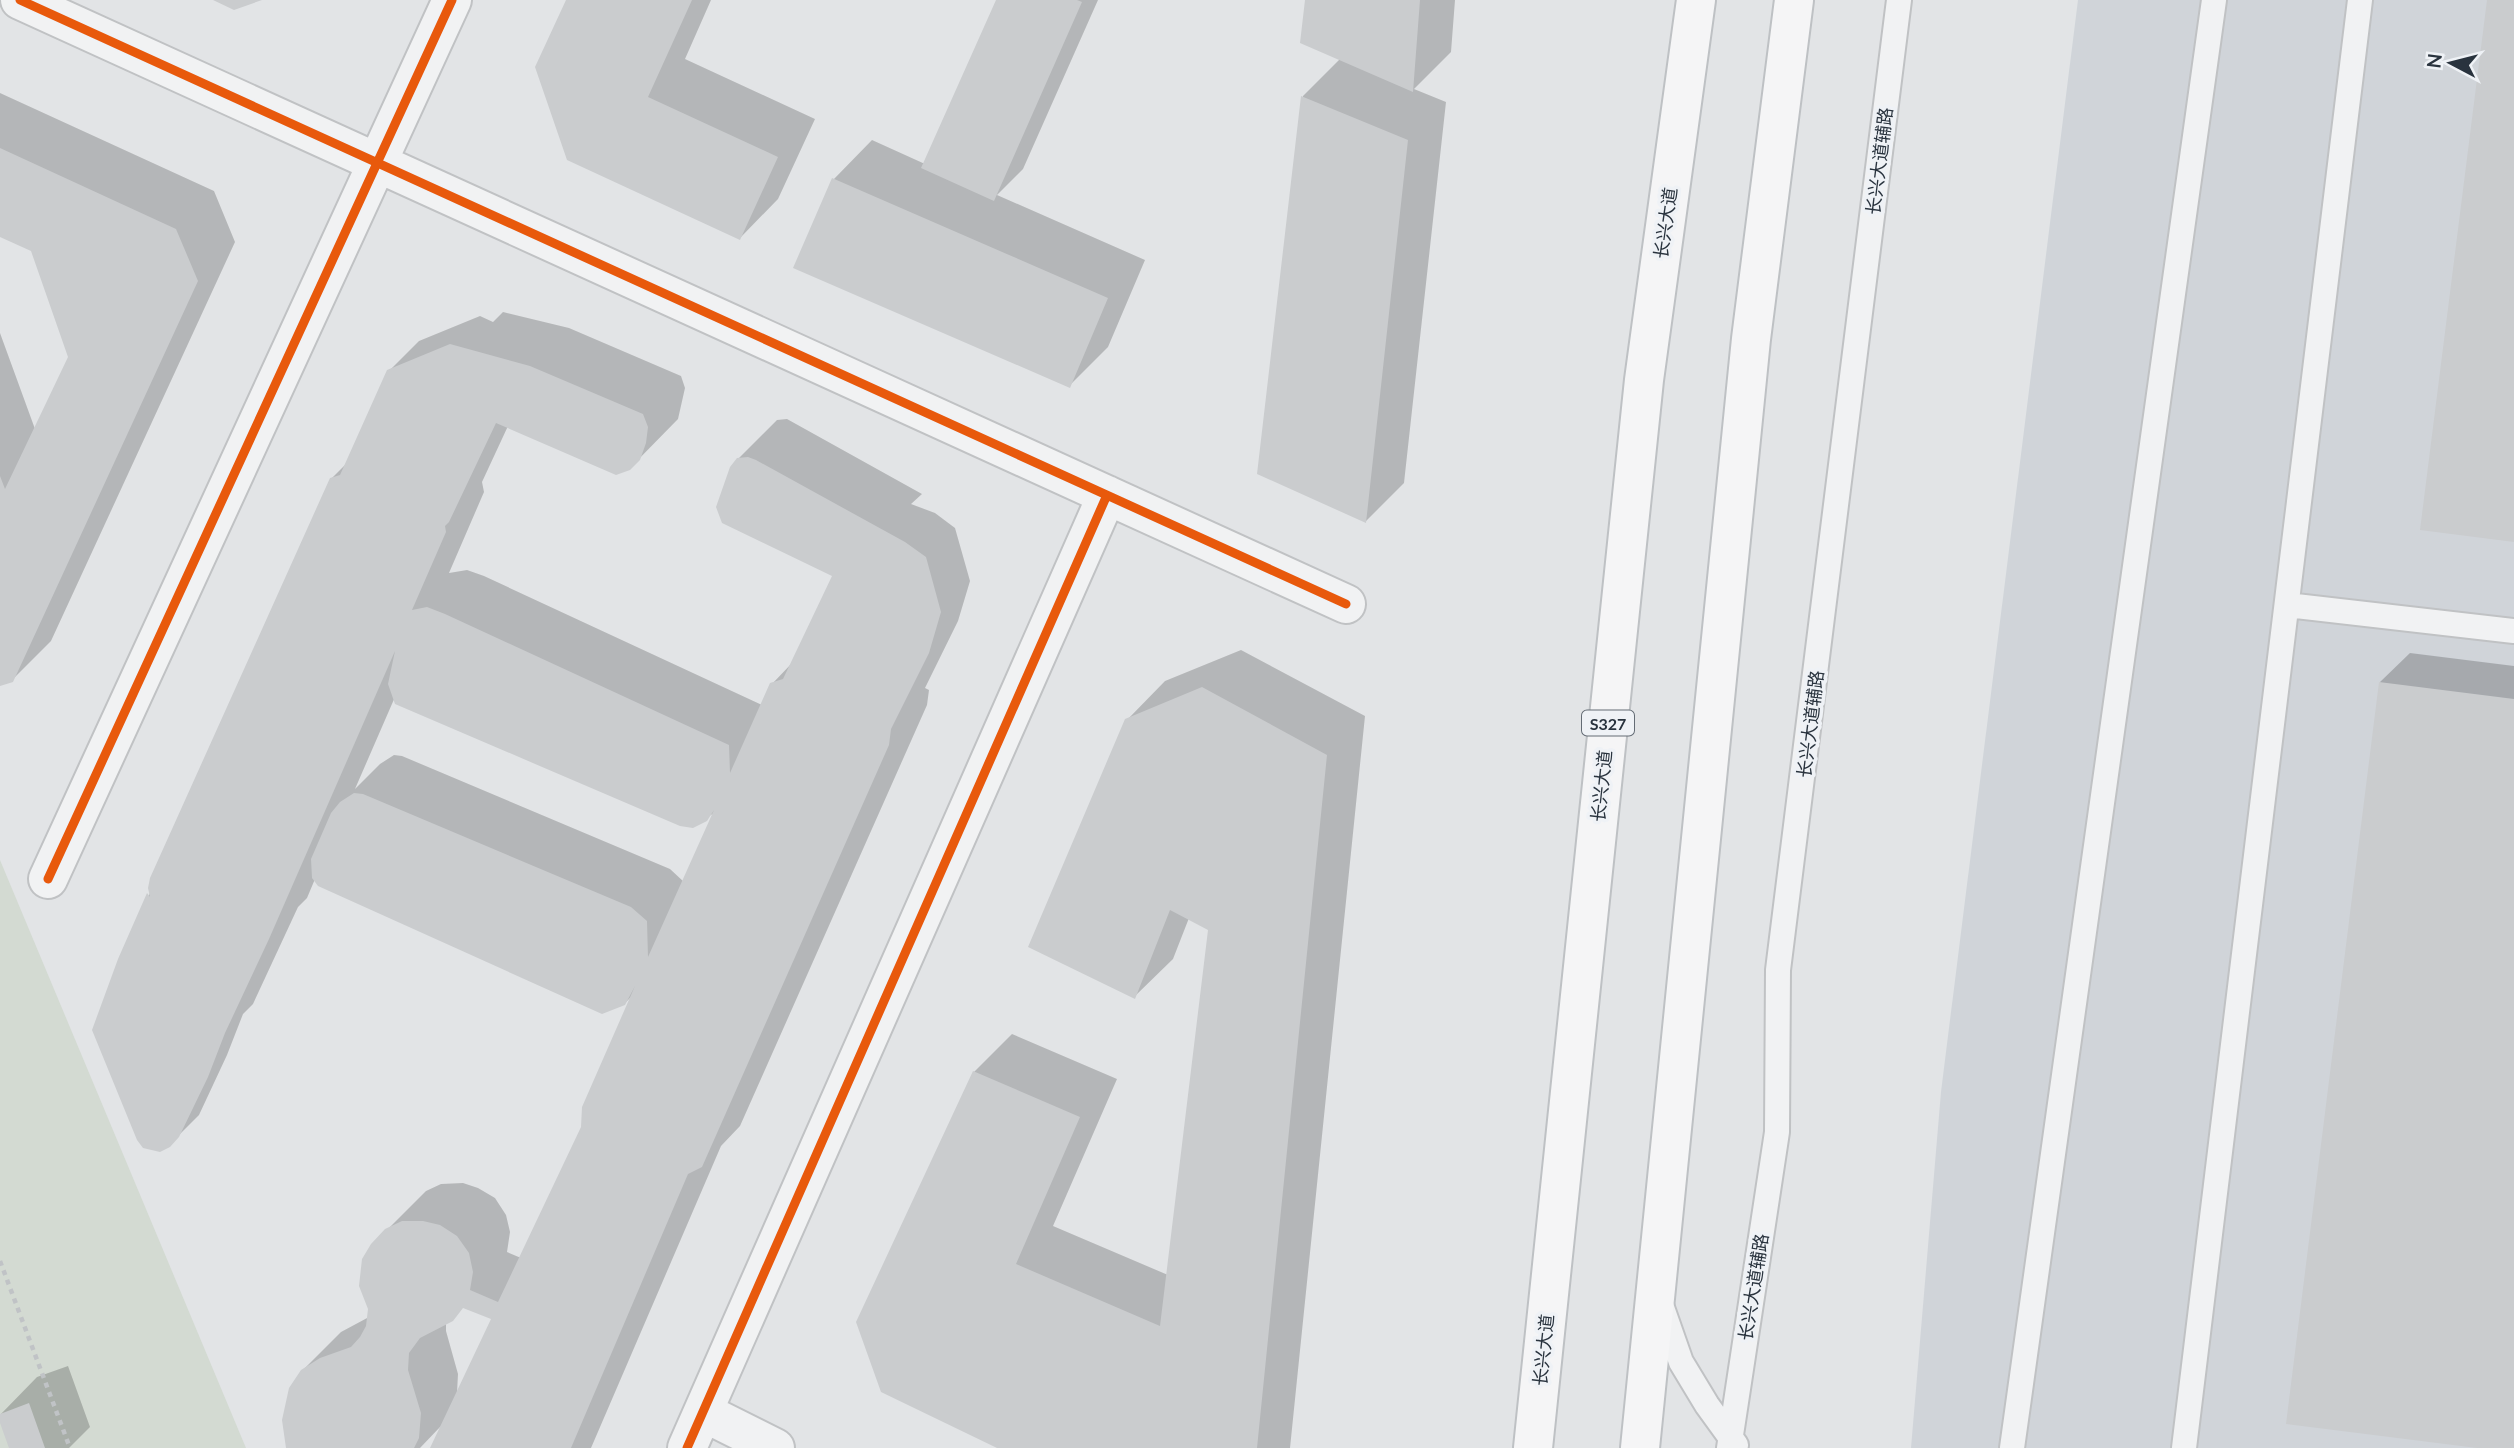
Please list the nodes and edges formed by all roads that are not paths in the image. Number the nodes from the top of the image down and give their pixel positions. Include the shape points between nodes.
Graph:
1 (20, 0) edge
2 (452, 0) edge
3 (1696, 0) edge
4 (1794, 0) edge
5 (1899, 0) edge
6 (2214, 0) edge
7 (2360, 0) edge
8 (377, 162) junction
9 (1107, 495) junction
10 (1346, 604) dead end
11 (2287, 605) junction
12 (2514, 631) edge
13 (48, 879) dead end
14 (1656, 1292) junction
15 (703, 1412) junction
16 (1732, 1444) edge
17 (687, 1448) edge
18 (775, 1448) edge
19 (1533, 1448) edge
20 (1640, 1448) edge
21 (2012, 1448) edge
22 (2185, 1448) edge

1 - 8 street
2 - 8 street
3 - 19 main road, 长兴大道 / S327 via 1642,394
4 - 14 main road via 1751,340
5 - 16 lane, 长兴大道辅路 via 1778,970 1777,1132
6 - 21 lane
7 - 11 lane
8 - 9 street
8 - 13 street
9 - 10 street
9 - 15 street
11 - 12 lane
11 - 22 lane
14 - 16 lane via 1681,1362
14 - 20 main road
15 - 17 street
15 - 18 street

